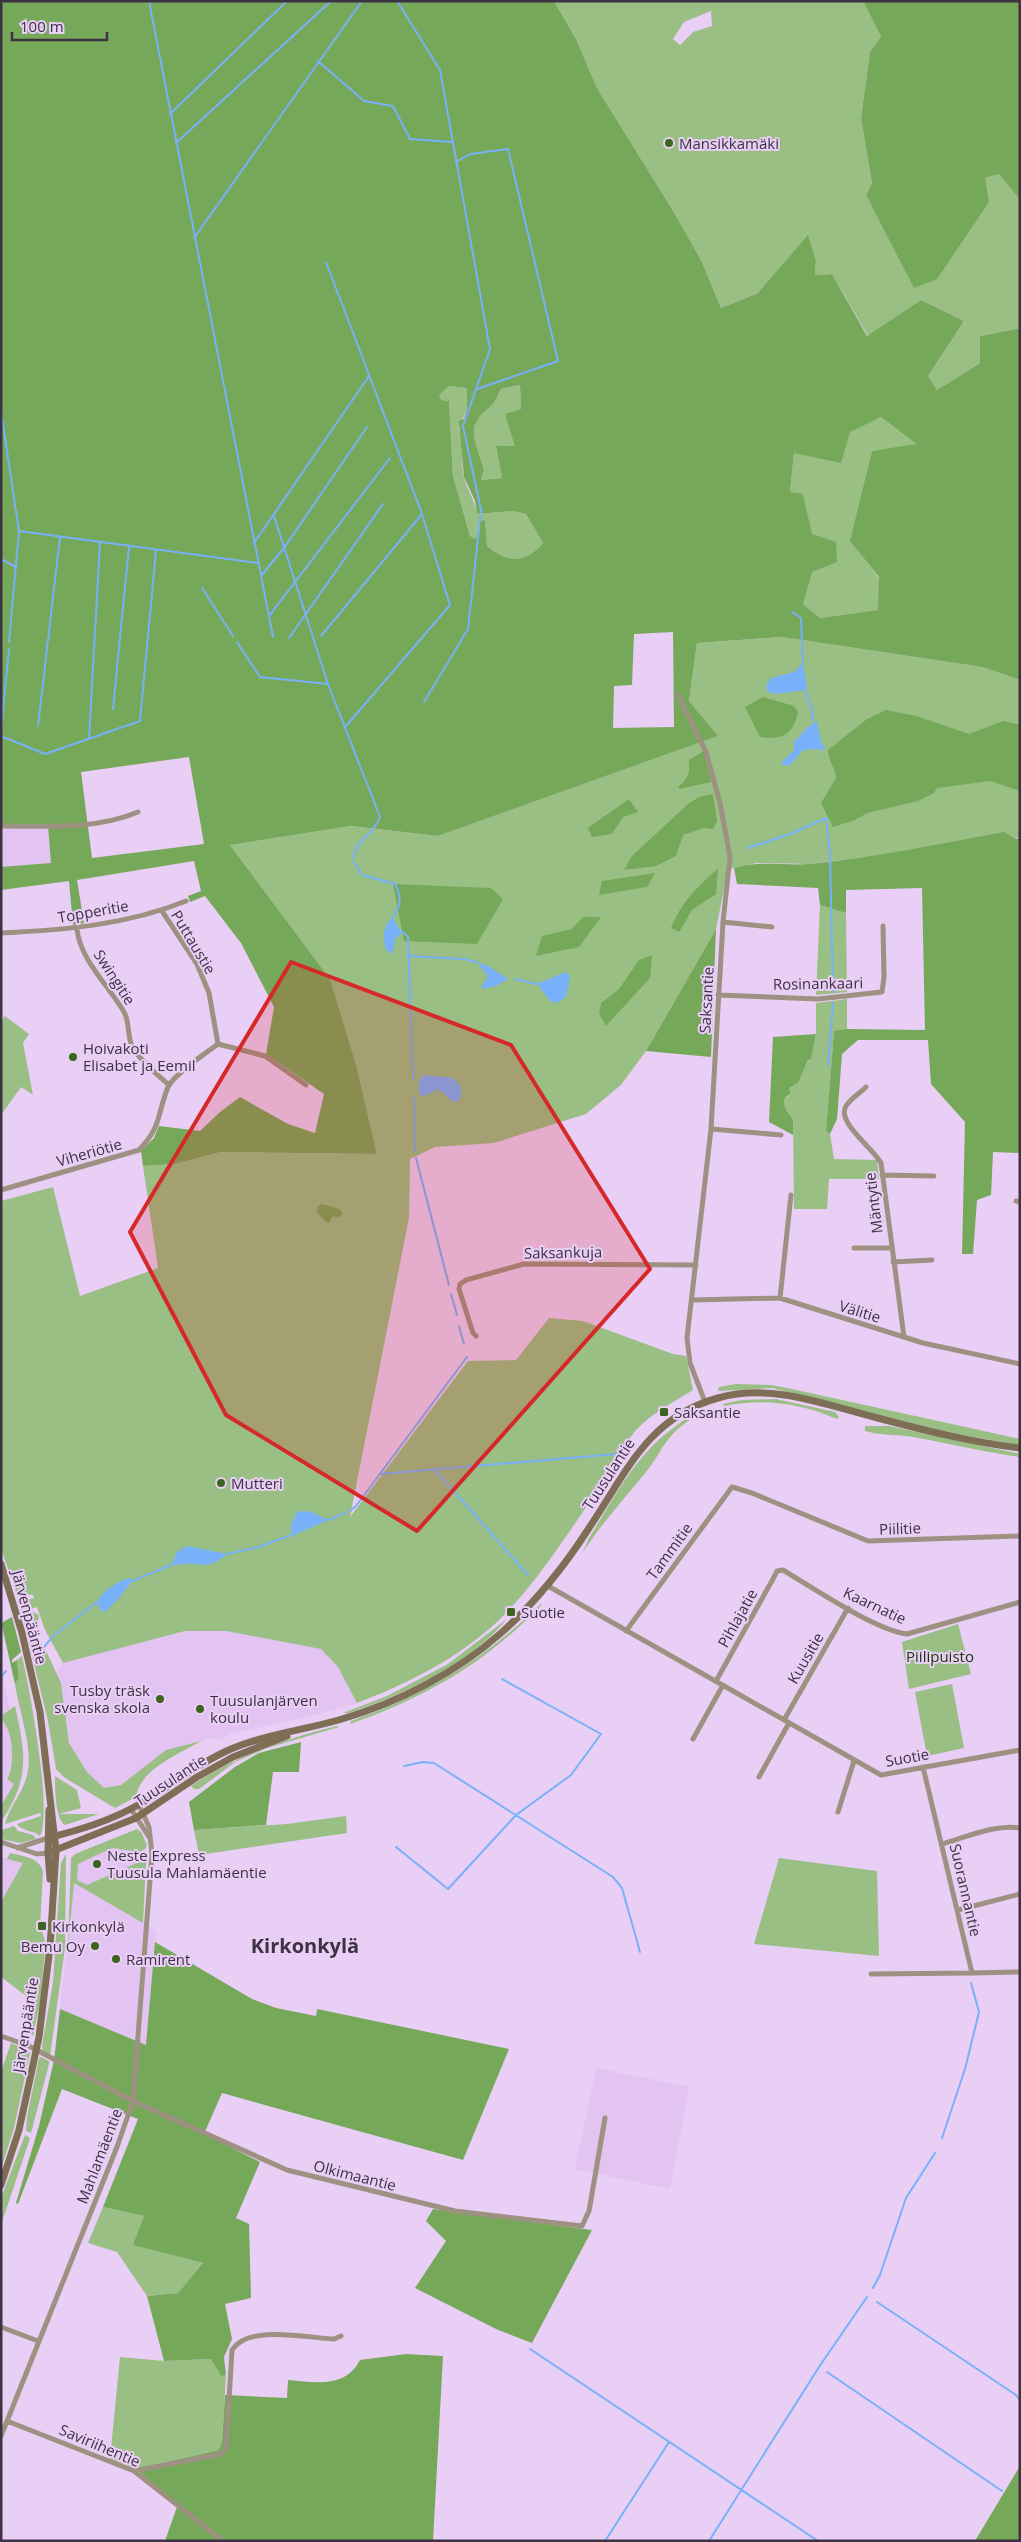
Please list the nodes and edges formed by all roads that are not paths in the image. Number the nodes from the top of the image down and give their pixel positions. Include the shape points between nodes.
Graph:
1 (678, 695) dead end
2 (138, 812) dead end
3 (1, 826) edge
4 (186, 901) dead end
5 (162, 911) junction
6 (723, 922) junction
7 (883, 926) dead end
8 (772, 927) dead end
9 (77, 929) junction
10 (1, 933) edge
11 (718, 995) junction
12 (218, 1044) junction
13 (169, 1085) junction
14 (306, 1085) dead end
15 (866, 1087) dead end
16 (711, 1129) junction
17 (781, 1135) dead end
18 (882, 1175) junction
19 (934, 1176) dead end
20 (1, 1190) edge
21 (791, 1195) dead end
22 (854, 1248) dead end
23 (891, 1248) junction
24 (932, 1260) dead end
25 (893, 1262) junction
26 (696, 1265) junction
27 (780, 1298) junction
28 (692, 1300) junction
29 (476, 1336) dead end
30 (904, 1337) junction
31 (1020, 1364) edge
32 (705, 1402) junction
33 (1020, 1448) edge
34 (732, 1487) joint
35 (1020, 1536) edge
36 (1, 1564) edge
37 (783, 1570) joint
38 (548, 1586) junction
39 (1020, 1602) edge
40 (848, 1608) junction
41 (626, 1631) junction
42 (716, 1681) junction
43 (723, 1685) junction
44 (787, 1721) junction
45 (306, 1729) junction
46 (693, 1739) dead end
47 (1020, 1750) edge
48 (854, 1761) junction
49 (923, 1767) junction
50 (759, 1777) dead end
51 (49, 1795) junction
52 (139, 1805) junction
53 (131, 1809) junction
54 (838, 1812) dead end
55 (144, 1814) junction
56 (136, 1818) junction
57 (1020, 1828) edge
58 (56, 1836) junction
59 (48, 1838) junction
60 (151, 1839) junction
61 (1, 1842) edge
62 (942, 1844) junction
63 (16, 1848) junction
64 (56, 1850) junction
65 (48, 1853) junction
66 (1020, 1894) edge
67 (52, 1896) junction
68 (958, 1910) junction
69 (1020, 1972) edge
70 (972, 1973) junction
71 (871, 1974) dead end
72 (1, 2036) edge
73 (36, 2050) junction
74 (133, 2100) junction
75 (606, 2118) dead end
76 (1, 2185) edge
77 (1, 2327) edge
78 (341, 2336) dead end
79 (38, 2342) junction
80 (7, 2421) junction
81 (1, 2436) edge
82 (134, 2471) junction
83 (223, 2541) edge

1 - 6 street, Saksantie via 706,752 720,803 730,857
2 - 3 street via 118,821 91,825
4 - 5 street, Topperitie
5 - 9 street, Topperitie
5 - 12 street, Puttaustie via 196,963 209,993
6 - 8 street
6 - 11 street, Saksantie
7 - 11 street, Rosinankaari via 882,992 818,999
9 - 10 street, Topperitie
9 - 13 street, Swingitie via 84,954 125,1014 132,1045
11 - 16 street, Saksantie
12 - 13 street
12 - 14 street via 265,1056
13 - 20 street, Viheriötie via 160,1121 152,1137 139,1150
15 - 18 street, Mäntytie via 845,1107 844,1114 846,1122 876,1153
16 - 17 street
16 - 26 street, Saksantie
18 - 19 street
18 - 23 street, Mäntytie
21 - 27 street
22 - 23 street
23 - 25 street, Mäntytie
24 - 25 street
25 - 30 street, Mäntytie
26 - 28 street, Saksantie
26 - 29 street, Saksankuja via 524,1264 466,1280 459,1289
27 - 28 street, Välitie
27 - 30 street, Välitie
28 - 32 street, Saksantie via 688,1352
30 - 31 street, Välitie
32 - 33 main road, Tuusulantie via 732,1395 770,1392 962,1439
32 - 38 main road, Tuusulantie via 672,1419 645,1443
34 - 35 street, Piilitie via 868,1541
34 - 41 street, Tammitie
36 - 51 main road, Järvenpääntie via 22,1633 40,1712
37 - 40 street, Kaarnatie
37 - 42 street, Pihlajatie via 773,1578
38 - 41 street, Suotie
38 - 45 main road, Tuusulantie via 501,1634 446,1673 387,1703
39 - 40 street, Kaarnatie via 907,1634
40 - 44 street, Kuusitie
41 - 42 street, Suotie
42 - 43 street, Suotie
43 - 44 street, Suotie
43 - 46 street
44 - 48 street, Suotie
44 - 50 street, Kuusitie
45 - 52 main road, Tuusulantie via 275,1734 217,1756
45 - 55 main road, Tuusulantie via 233,1757
47 - 49 street, Suotie
48 - 49 street, Suotie via 881,1775
48 - 54 street
49 - 62 street, Suorannantie
51 - 58 main road, Järvenpääntie
51 - 59 main road, Järvenpääntie
52 - 53 main road, Tuusulantie
52 - 55 street, Mahlamäentie
53 - 56 street
53 - 58 main road, Tuusulantie via 90,1827
55 - 56 main road, Tuusulantie
55 - 60 street, Mahlamäentie
56 - 60 street
56 - 64 main road, Tuusulantie
57 - 62 street via 982,1832
58 - 59 main road, Tuusulantie
58 - 64 main road, Järvenpääntie
59 - 63 street
59 - 65 main road, Järvenpääntie
60 - 74 street, Mahlamäentie
61 - 63 street
62 - 68 street, Suorannantie
63 - 65 street via 37,1854
64 - 65 main road, Tuusulantie
64 - 67 main road, Järvenpääntie
65 - 67 main road, Järvenpääntie
66 - 68 street
67 - 73 main road, Järvenpääntie via 50,1947
68 - 70 street, Suorannantie
69 - 70 street
70 - 71 street
72 - 73 street, Olkimaantie
73 - 74 street, Olkimaantie
73 - 76 main road, Järvenpääntie via 19,2130
74 - 75 street, Olkimaantie via 287,2170 455,2211 582,2226 589,2211
74 - 79 street, Mahlamäentie
77 - 79 street
78 - 82 street via 326,2339 278,2334 246,2338 237,2343 232,2350 226,2449 221,2454
79 - 80 street, Mahlamäentie
80 - 81 street, Mahlamäentie
80 - 82 street, Saviriihentie
82 - 83 street, Saviriihentie

